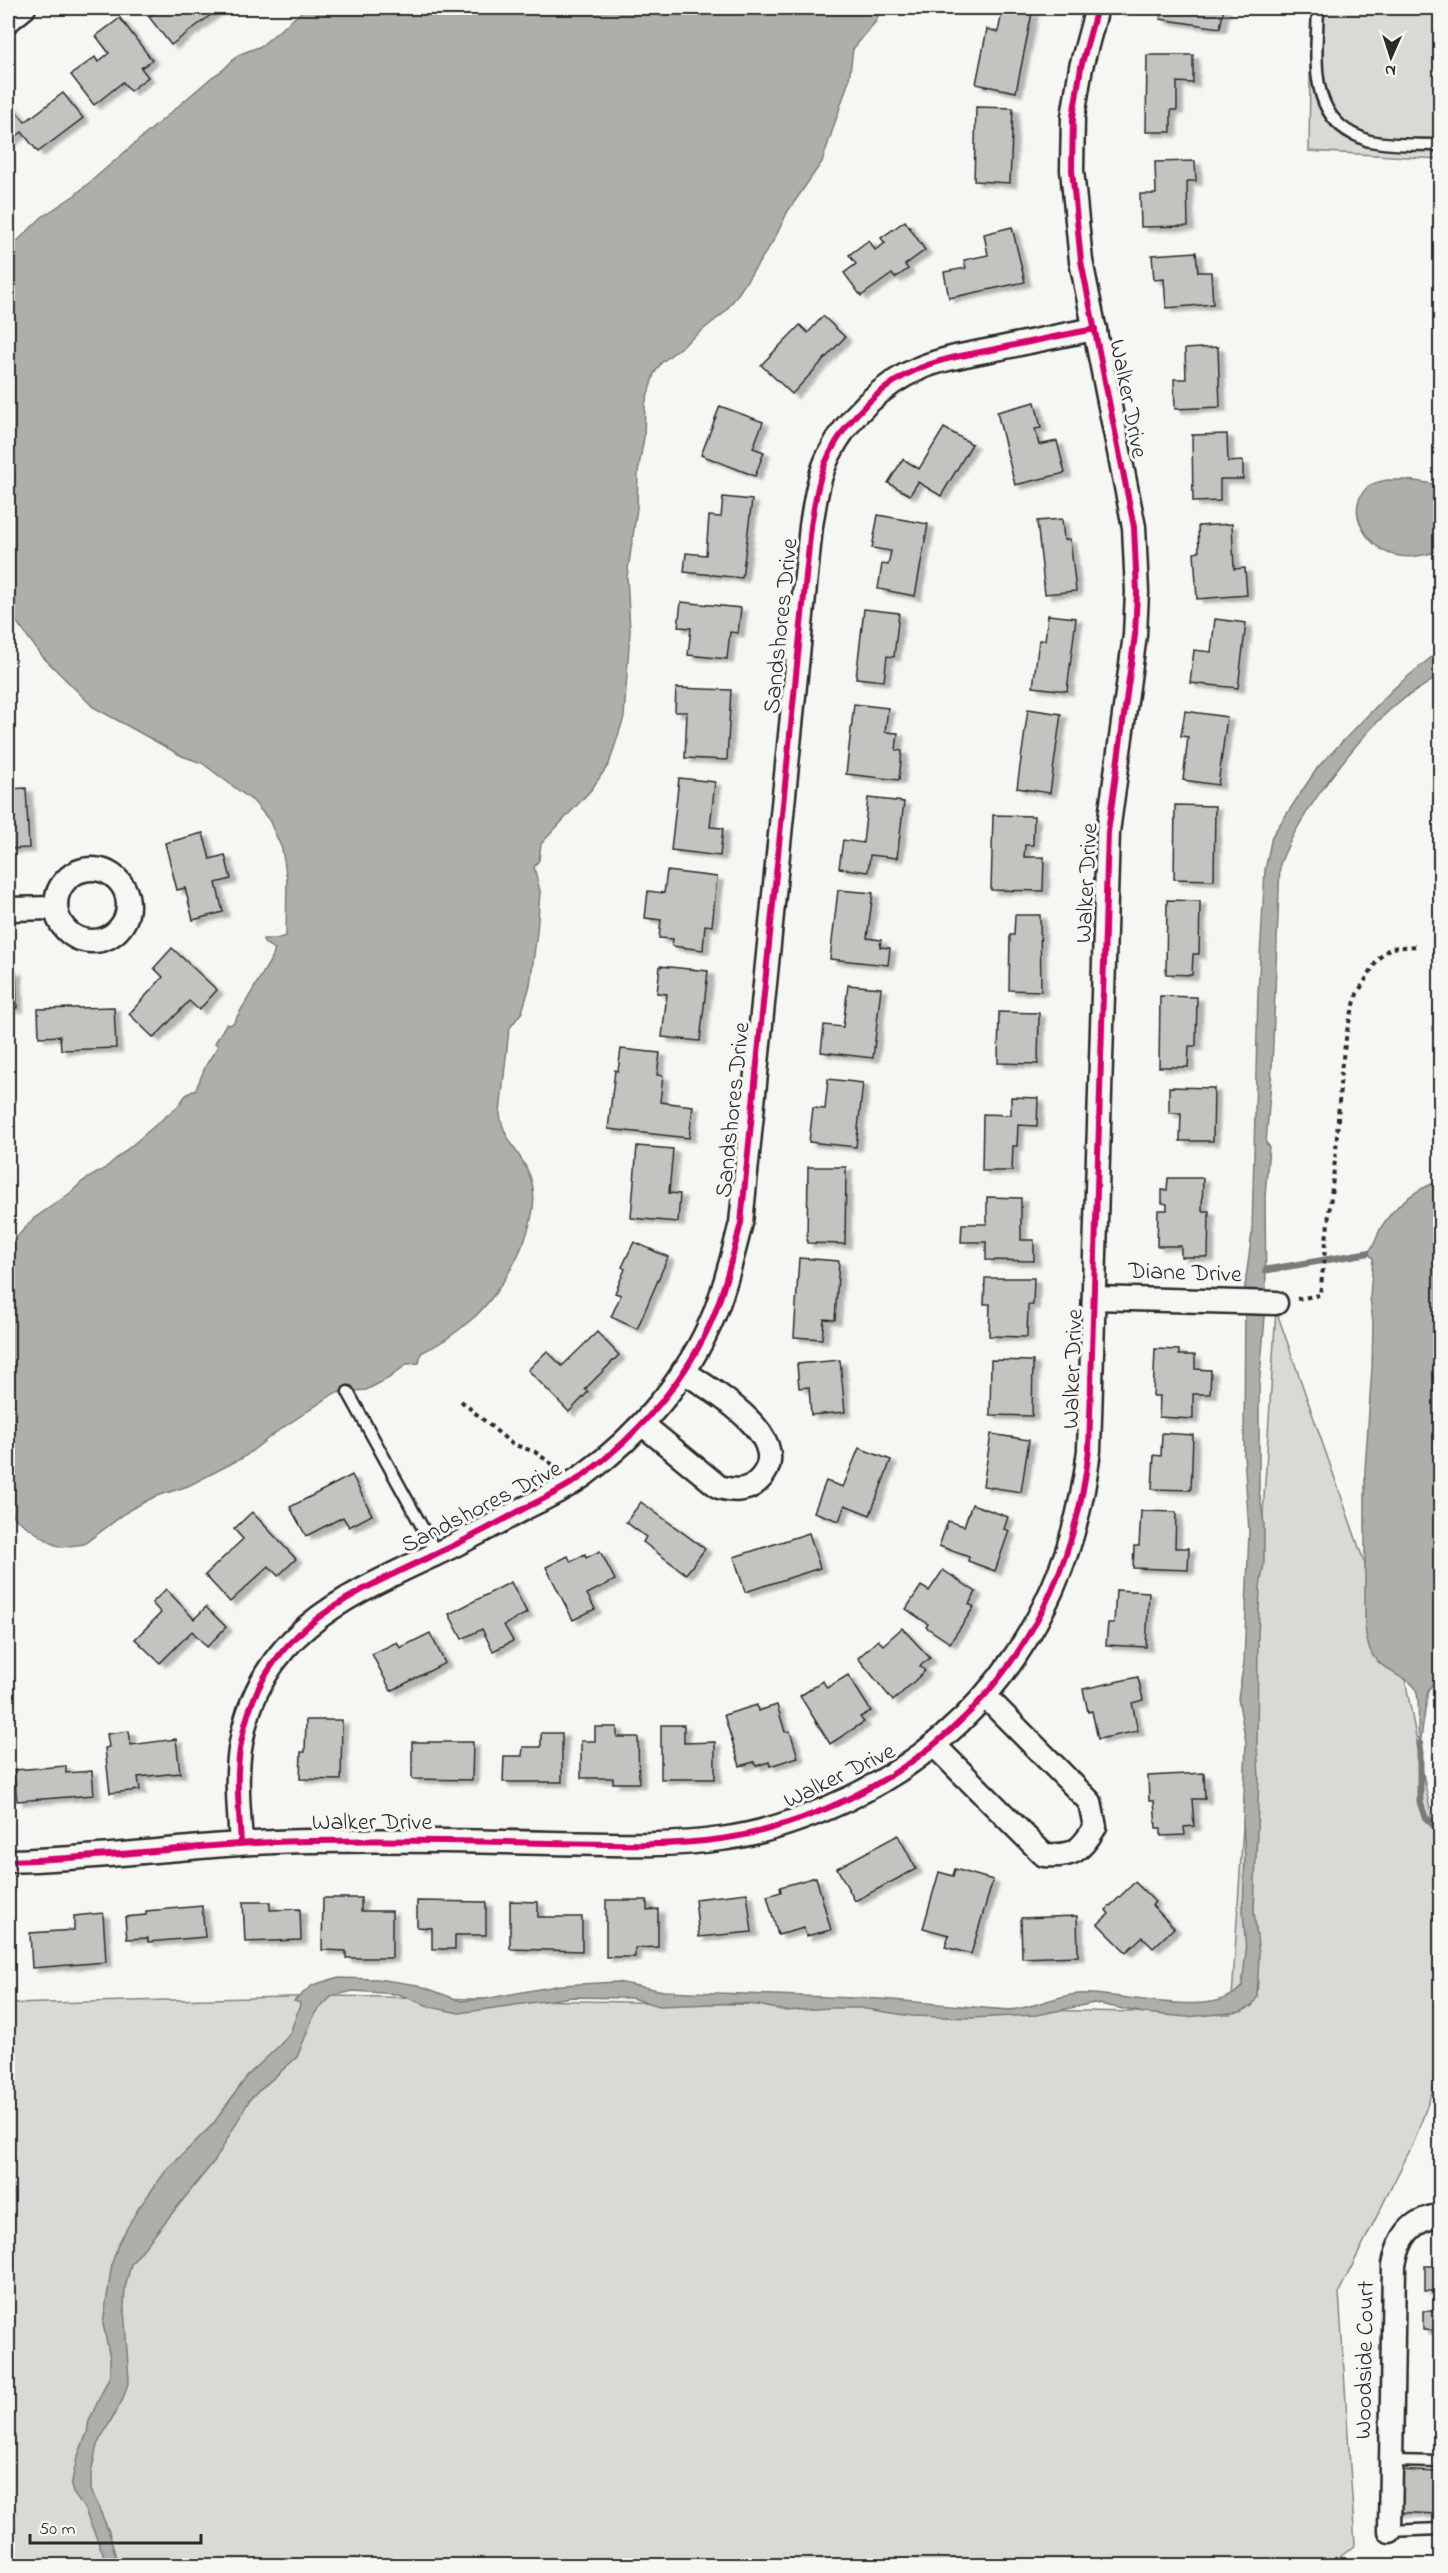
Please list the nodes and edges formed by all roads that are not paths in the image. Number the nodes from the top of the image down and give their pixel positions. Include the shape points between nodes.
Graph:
1 (24, 8) edge
2 (1096, 8) edge
3 (1318, 8) edge
4 (8, 21) edge
5 (1440, 145) edge
6 (1095, 328) junction
7 (55, 908) dead end
8 (8, 909) edge
9 (1094, 1298) junction
10 (1276, 1303) road end
11 (683, 1371) junction
12 (348, 1392) dead end
13 (642, 1424) junction
14 (437, 1554) junction
15 (985, 1696) junction
16 (934, 1745) junction
17 (241, 1843) junction
18 (8, 1861) edge
19 (1440, 2216) edge
20 (1392, 2461) junction
21 (1440, 2462) edge
22 (1440, 2529) edge
23 (1390, 2531) joint

1 - 4 street
2 - 6 street, Walker Drive via 1075,107 1072,170 1081,261
3 - 5 lane via 1317,72 1321,98 1331,117 1345,130 1369,141
6 - 9 street, Walker Drive via 1134,526 1137,592 1135,635 1108,832
6 - 11 street, Sandshores Drive via 970,354 919,369 861,410 828,455 817,486 811,526 741,1224 714,1316
7 - 8 street
9 - 10 street, Diane Drive
9 - 15 street, Walker Drive via 1090,1440 1074,1530 1036,1624
11 - 13 street, Sandshores Drive
11 - 13 street via 757,1427 769,1451 766,1473 746,1489 719,1487
12 - 14 lane
13 - 14 street, Sandshores Drive via 614,1451 570,1483
14 - 17 street, Sandshores Drive via 325,1611 277,1659 250,1708 241,1743
15 - 16 street, Walker Drive
15 - 16 street via 1090,1802 1095,1827 1083,1847 1063,1856 1044,1855
16 - 17 street, Walker Drive via 899,1772 829,1808 788,1824 723,1839 620,1844
17 - 18 street, Walker Drive
19 - 20 street, Woodside Court via 1417,2222 1408,2229 1397,2250 1393,2291
20 - 21 lane
20 - 23 street, Woodside Court
22 - 23 lane

